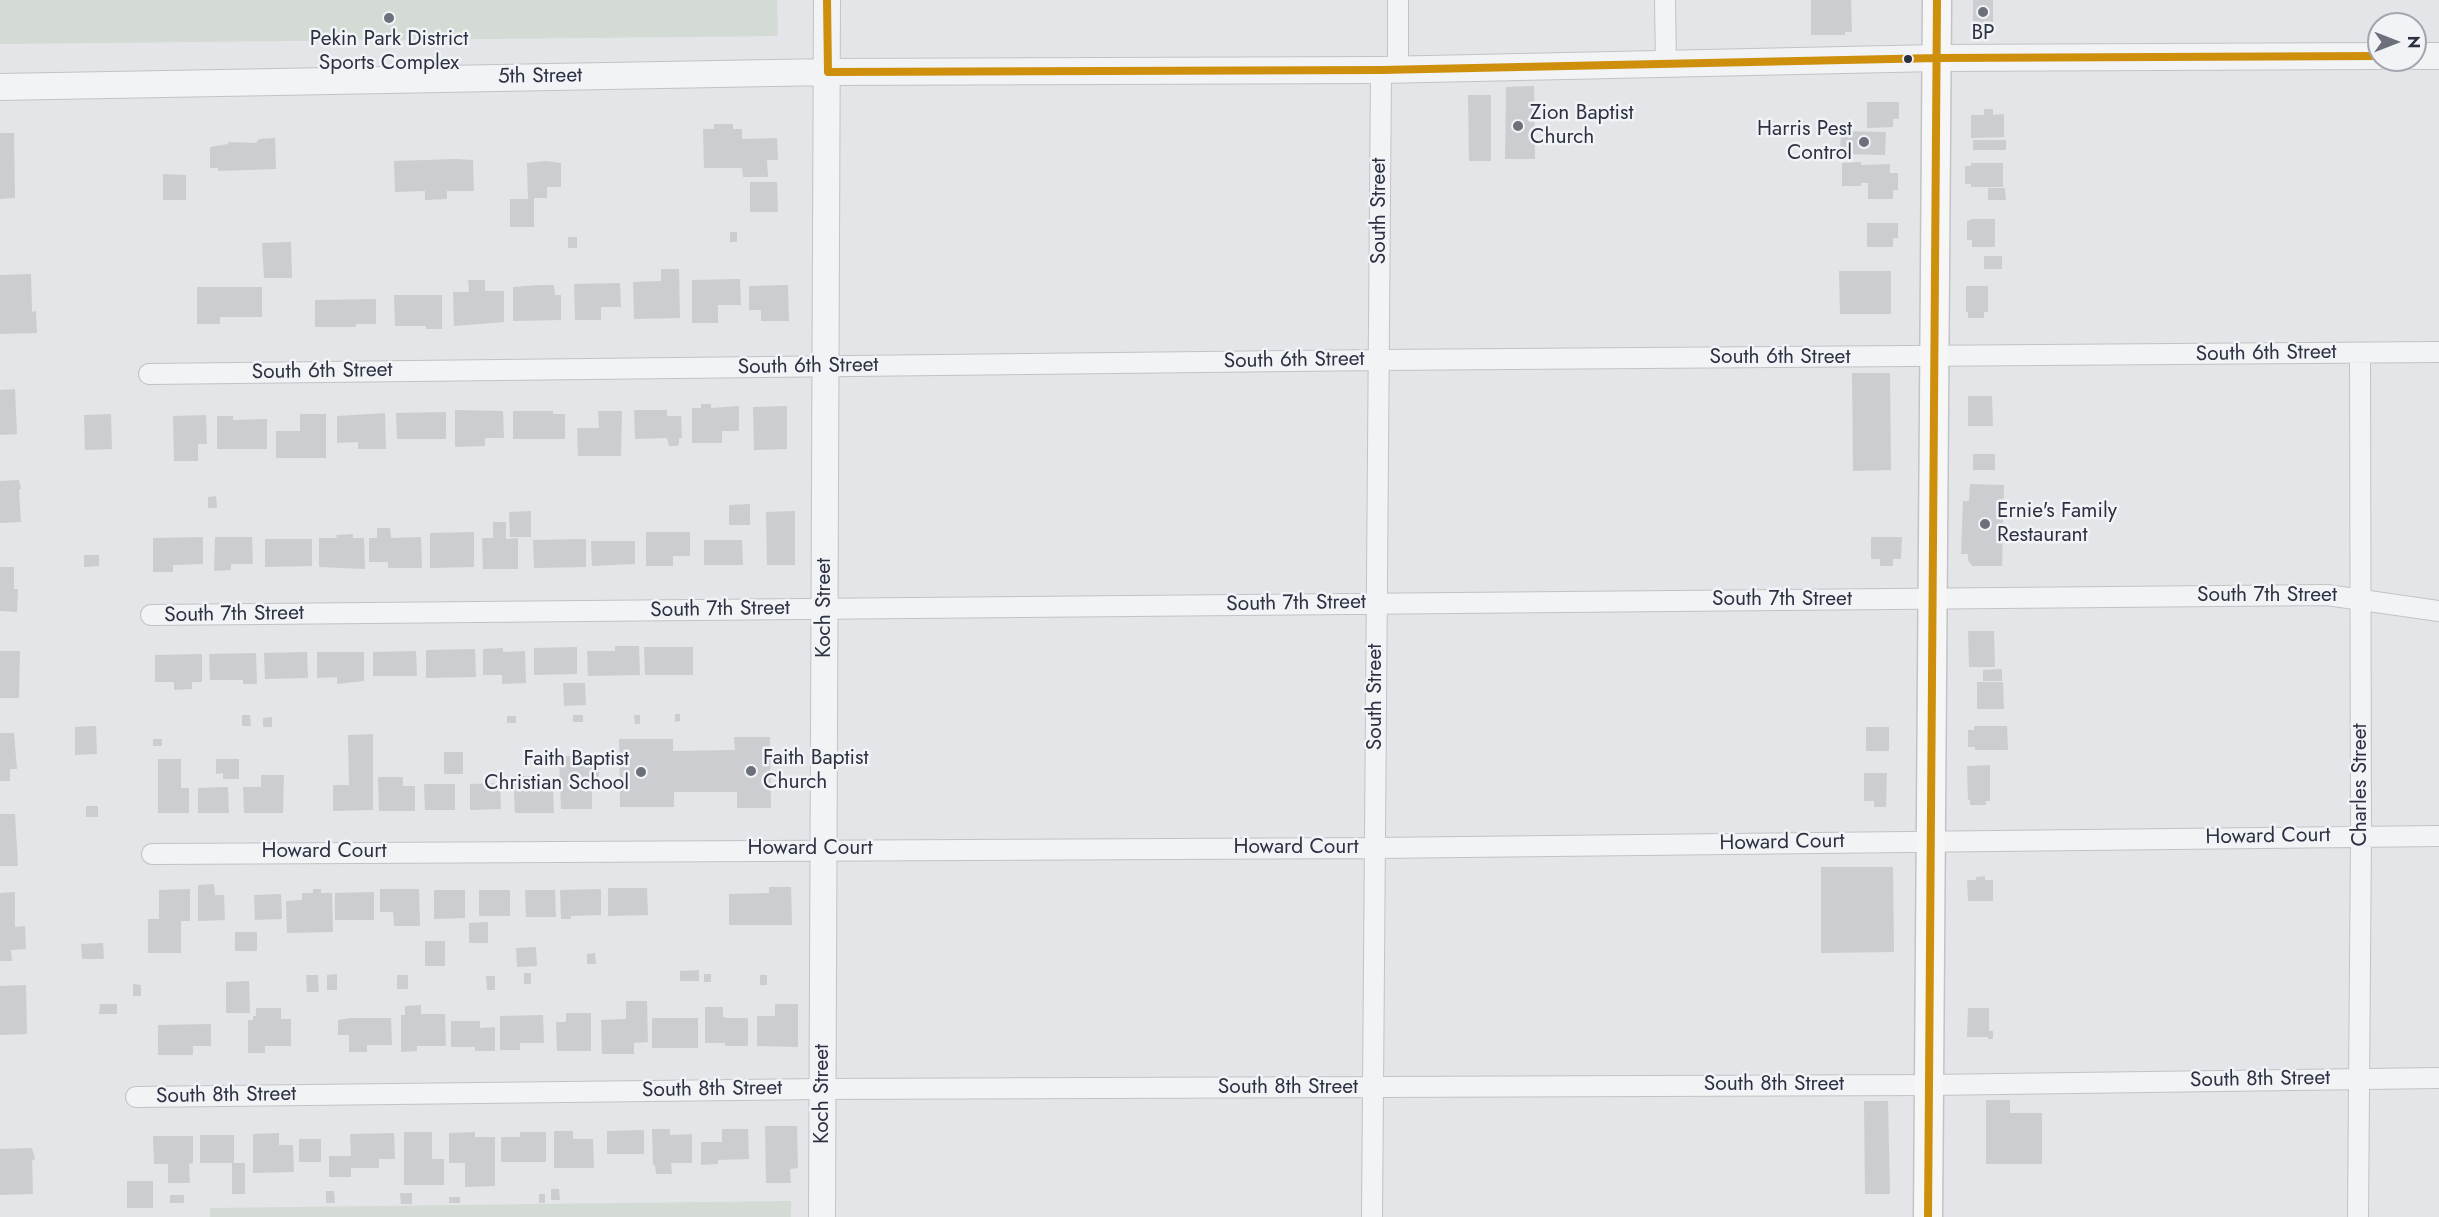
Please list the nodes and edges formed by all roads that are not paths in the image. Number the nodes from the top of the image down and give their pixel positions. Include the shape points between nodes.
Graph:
1 (827, 0) edge
2 (1398, 0) edge
3 (1665, 0) edge
4 (1937, 0) edge
5 (2367, 56) edge
6 (1937, 58) junction
7 (1666, 63) junction
8 (1389, 70) junction
9 (828, 72) junction
10 (0, 87) edge
11 (2439, 352) edge
12 (2360, 353) junction
13 (1935, 357) junction
14 (1378, 360) junction
15 (827, 367) junction
16 (149, 374) dead end
17 (1933, 599) junction
18 (2361, 599) junction
19 (1376, 603) junction
20 (825, 609) junction
21 (2439, 611) edge
22 (151, 615) dead end
23 (2361, 836) junction
24 (2439, 836) edge
25 (1930, 841) junction
26 (1375, 848) junction
27 (824, 849) junction
28 (152, 854) dead end
29 (2439, 1078) edge
30 (2361, 1079) junction
31 (1929, 1085) junction
32 (1374, 1088) junction
33 (823, 1089) junction
34 (136, 1097) dead end
35 (822, 1217) edge
36 (1372, 1217) edge
37 (1929, 1217) edge
38 (2358, 1217) edge

1 - 9 street, Koch Street
2 - 8 street, South Street
3 - 7 street
4 - 6 main road
5 - 6 street, 5th Street
6 - 7 street, 5th Street
6 - 13 main road
7 - 8 street, 5th Street
8 - 9 street, 5th Street
8 - 14 street, South Street
9 - 10 street, 5th Street
9 - 15 street, Koch Street
11 - 12 street, South 6th Street
12 - 13 street, South 6th Street
12 - 18 street, Charles Street
13 - 14 street, South 6th Street
13 - 17 main road
14 - 15 street, South 6th Street
14 - 19 street, South Street
15 - 16 street, South 6th Street
15 - 20 street, Koch Street
17 - 18 street, South 7th Street via 2327,595
17 - 19 street, South 7th Street
17 - 25 main road
18 - 21 street, South 7th Street
18 - 23 street, Charles Street
19 - 20 street, South 7th Street
19 - 26 street, South Street
20 - 22 street, South 7th Street
20 - 27 street, Koch Street
23 - 24 street, Howard Court
23 - 25 street, Howard Court
23 - 30 street, Charles Street
25 - 26 street, Howard Court
25 - 31 main road
26 - 27 street, Howard Court
26 - 32 street, South Street
27 - 28 street, Howard Court
27 - 33 street, Koch Street
29 - 30 street, South 8th Street
30 - 31 street, South 8th Street
30 - 38 street, Charles Street
31 - 32 street, South 8th Street
31 - 37 main road
32 - 33 street, South 8th Street
32 - 36 street, South Street
33 - 34 street, South 8th Street
33 - 35 street, Koch Street

